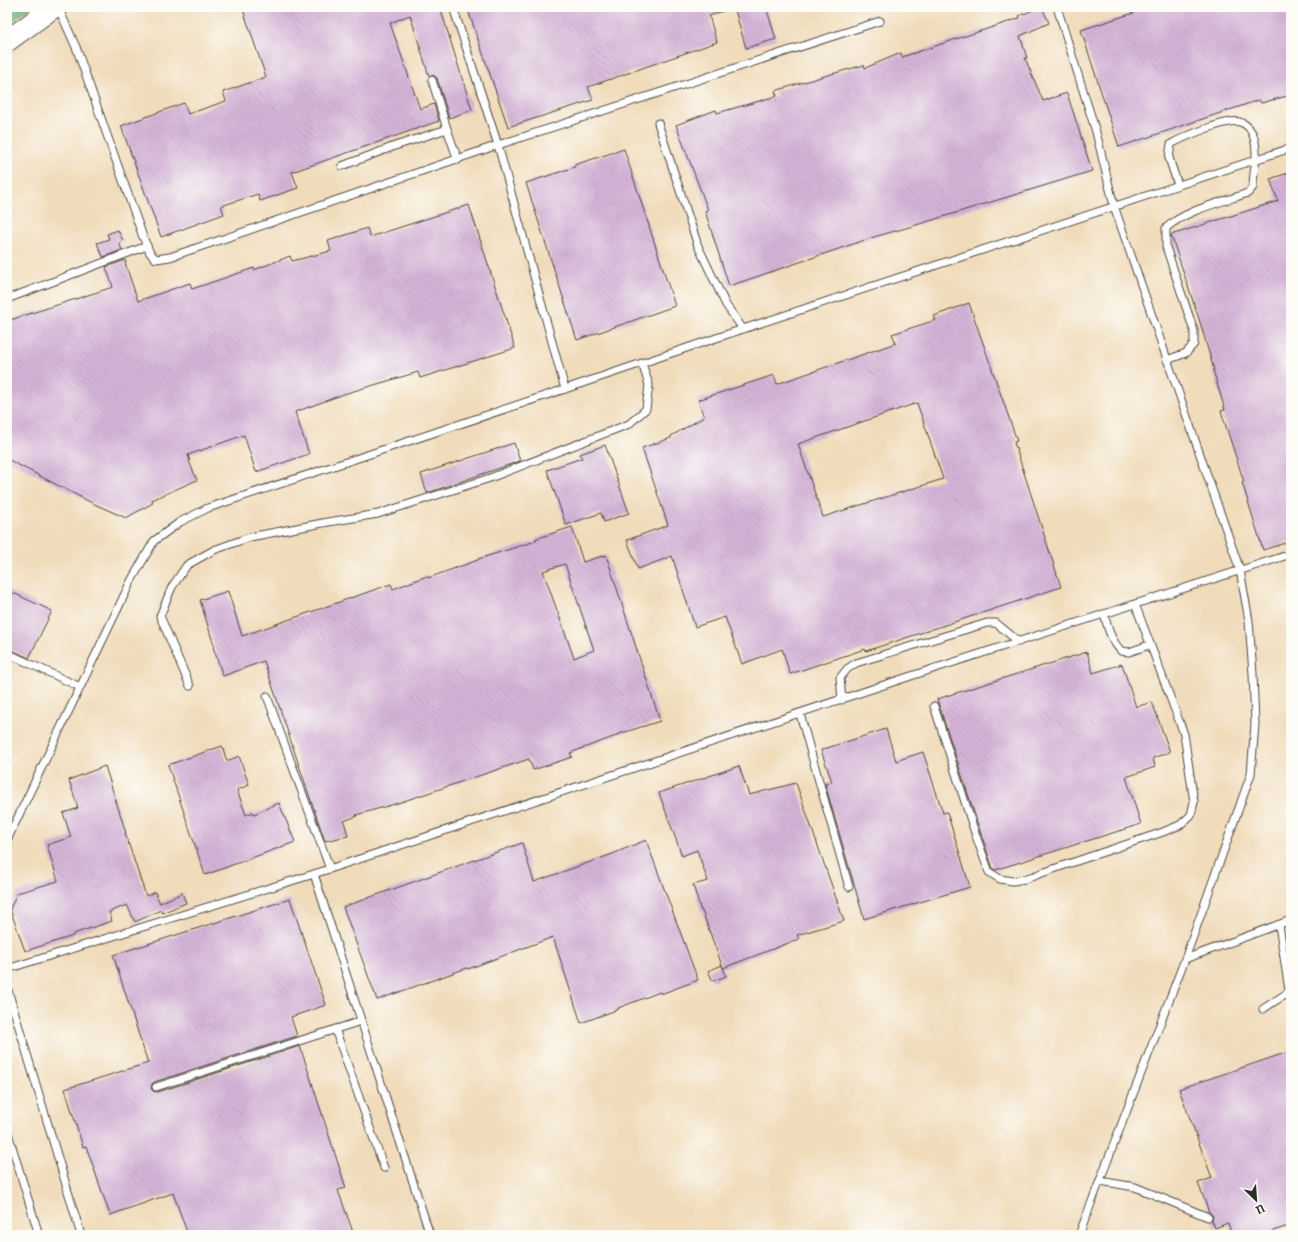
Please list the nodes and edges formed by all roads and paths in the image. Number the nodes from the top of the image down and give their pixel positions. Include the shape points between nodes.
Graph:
1 (54, 7) edge
2 (57, 7) edge
3 (453, 7) edge
4 (1057, 7) edge
5 (880, 22) dead end
6 (7, 41) edge
7 (432, 80) dead end
8 (658, 123) dead end
9 (447, 129) junction
10 (498, 145) junction
11 (1291, 148) edge
12 (458, 160) junction
13 (1256, 160) junction
14 (342, 166) dead end
15 (1178, 185) junction
16 (1114, 206) junction
17 (147, 246) junction
18 (7, 299) edge
19 (743, 329) junction
20 (1167, 360) junction
21 (642, 363) junction
22 (565, 389) junction
23 (1291, 554) edge
24 (1240, 570) junction
25 (1135, 604) junction
26 (1104, 614) junction
27 (1019, 642) junction
28 (1149, 644) junction
29 (7, 653) edge
30 (190, 686) dead end
31 (80, 687) junction
32 (267, 696) dead end
33 (842, 700) junction
34 (934, 706) dead end
35 (800, 714) junction
36 (7, 840) edge
37 (330, 869) junction
38 (314, 874) junction
39 (850, 887) dead end
40 (1291, 920) edge
41 (1279, 925) junction
42 (1185, 959) junction
43 (7, 968) edge
44 (7, 986) edge
45 (1263, 1009) dead end
46 (361, 1021) junction
47 (335, 1029) junction
48 (156, 1087) dead end
49 (7, 1130) edge
50 (384, 1168) dead end
51 (1100, 1181) junction
52 (1208, 1218) dead end
53 (39, 1235) edge
54 (81, 1235) edge
55 (430, 1235) edge
56 (1079, 1235) edge

1 - 6 main road
2 - 17 lane via 76,47
3 - 10 lane
4 - 16 lane via 1096,132
5 - 10 lane
7 - 9 lane
8 - 19 lane via 698,246 726,305
9 - 12 lane
9 - 14 lane
10 - 12 lane
10 - 22 lane
11 - 13 lane
12 - 17 lane via 170,257 156,258
13 - 15 lane
13 - 15 lane via 1254,138 1250,129 1241,122 1230,122 1185,136 1171,144 1169,158
13 - 20 lane via 1253,187 1248,193 1174,220 1166,228 1166,247 1194,331 1194,344 1186,353
15 - 16 lane
16 - 19 lane
16 - 20 lane
17 - 18 lane
19 - 21 lane
20 - 24 lane
21 - 22 lane
21 - 30 lane via 649,385 646,409 629,424 483,481 378,514 250,537 214,550 187,565 172,587 160,616
22 - 31 lane via 208,508 180,522 154,541 131,580
23 - 24 lane
24 - 25 lane
24 - 42 lane via 1249,621 1253,674 1255,724 1251,774
25 - 26 lane
25 - 28 lane
26 - 27 lane
26 - 28 lane via 1114,643 1121,651 1129,652
27 - 33 lane
27 - 33 lane via 996,623 987,623 856,663 840,678
28 - 34 lane via 1184,734 1194,802 1190,815 1180,825 1163,832 1025,879 1000,879 989,872
29 - 31 lane
31 - 36 lane
32 - 37 lane
33 - 35 lane
35 - 37 lane
35 - 39 lane
37 - 38 lane
38 - 43 lane
38 - 46 lane
40 - 41 lane
41 - 42 lane
41 - 45 lane via 1289,990
42 - 51 lane
44 - 54 lane
46 - 47 lane
46 - 55 lane
47 - 48 lane
47 - 50 lane
49 - 53 lane
51 - 52 lane via 1135,1187
51 - 56 lane

